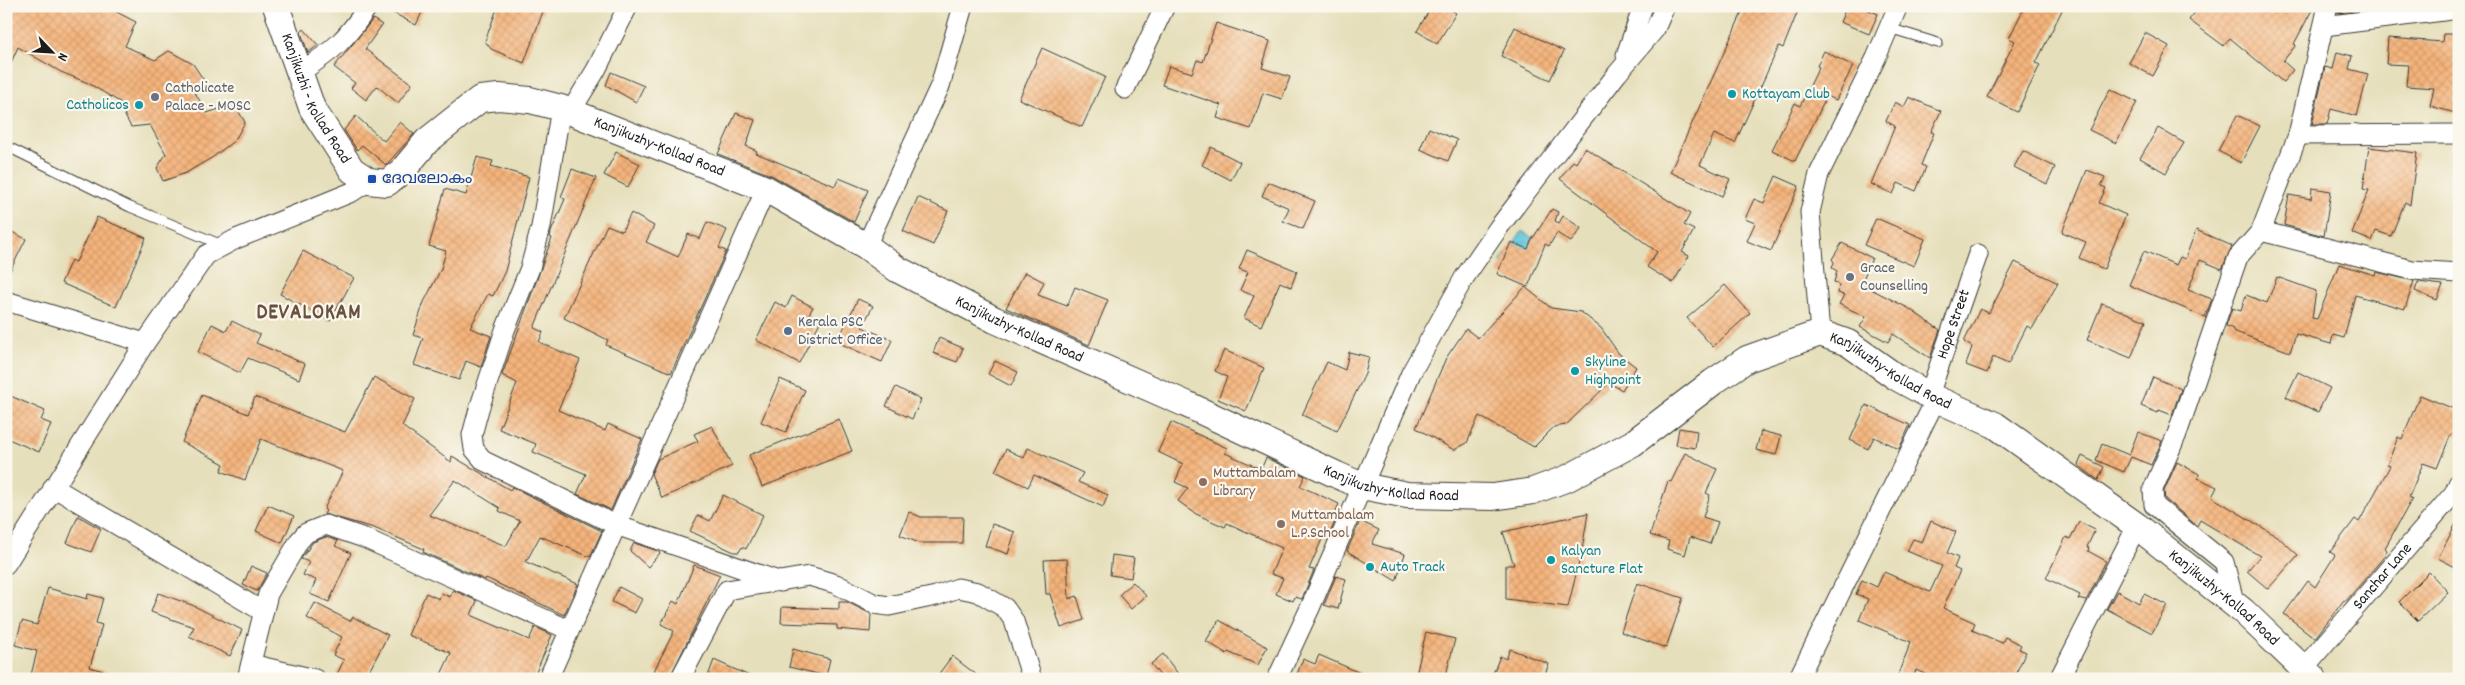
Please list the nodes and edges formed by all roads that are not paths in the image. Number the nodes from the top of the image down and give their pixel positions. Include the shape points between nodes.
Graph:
1 (276, 6) edge
2 (368, 6) edge
3 (628, 6) edge
4 (963, 6) edge
5 (1165, 6) edge
6 (1643, 6) edge
7 (1665, 6) edge
8 (1898, 6) edge
9 (2328, 6) edge
10 (2459, 9) edge
11 (2324, 26) junction
12 (1889, 28) junction
13 (1938, 43) dead end
14 (300, 72) junction
15 (1617, 74) junction
16 (1126, 89) dead end
17 (566, 110) junction
18 (2459, 134) edge
19 (2298, 135) junction
20 (6, 146) edge
21 (369, 181) junction
22 (766, 189) junction
23 (2261, 231) junction
24 (223, 245) junction
25 (866, 246) junction
26 (1978, 254) dead end
27 (2459, 273) edge
28 (6, 301) edge
29 (1820, 333) junction
30 (146, 343) junction
31 (1933, 397) junction
32 (2459, 482) edge
33 (1362, 486) junction
34 (53, 487) junction
35 (616, 525) junction
36 (2137, 526) junction
37 (6, 564) edge
38 (781, 582) junction
39 (2235, 605) junction
40 (262, 611) junction
41 (569, 630) junction
42 (249, 672) edge
43 (2308, 674) edge
44 (315, 679) edge
45 (548, 679) edge
46 (680, 679) edge
47 (1032, 679) edge
48 (1277, 679) edge
49 (1798, 679) edge
50 (2059, 679) edge

1 - 14 main road, Kanjikuzhi - Kollad Road
2 - 14 street via 349,35 332,51
3 - 17 street via 596,70
4 - 25 street via 940,86
5 - 16 street
6 - 15 street
7 - 15 street via 1655,29
8 - 12 street
9 - 11 street
10 - 11 street
11 - 19 street
12 - 13 lane
12 - 29 street via 1819,174 1812,203 1810,212
14 - 21 main road, Kanjikuzhi - Kollad Road via 312,108 352,170
15 - 33 street via 1464,278 1411,373
17 - 21 main road, Kanjikuzhy-Kollad Road via 499,96 480,99 427,141 403,170 387,183
17 - 22 main road, Kanjikuzhy-Kollad Road
17 - 35 street via 530,268 505,330 472,435 474,449 484,461
18 - 19 street
19 - 23 street
20 - 24 lane via 130,207
21 - 24 street via 352,192
22 - 25 main road, Kanjikuzhy-Kollad Road
22 - 35 street
23 - 27 street via 2412,270
23 - 39 street via 2238,258 2177,434 2153,488 2154,505 2224,562
24 - 30 street via 206,254
25 - 33 main road, Kanjikuzhy-Kollad Road via 897,269 995,320
26 - 31 street, Hope Street
28 - 30 street
29 - 31 main road, Kanjikuzhy-Kollad Road via 1848,343
29 - 33 main road, Kanjikuzhy-Kollad Road via 1747,359 1634,443 1568,478 1533,491 1493,497 1446,498
30 - 34 street
31 - 36 main road, Kanjikuzhy-Kollad Road via 1994,425
31 - 49 street, Hope Street
32 - 43 street, Sanchar Lane via 2454,493
33 - 48 street
34 - 37 street
34 - 40 street
35 - 38 street
35 - 41 street
36 - 39 main road, Kanjikuzhy-Kollad Road
36 - 50 street
38 - 46 street via 727,590
38 - 47 street via 809,576 836,584 875,604 889,606 958,588 978,592 1005,608 1014,621
39 - 43 main road, Kanjikuzhy-Kollad Road
40 - 41 street via 268,594 299,541 306,533 326,525 364,538
40 - 42 street
41 - 45 street
42 - 44 street

